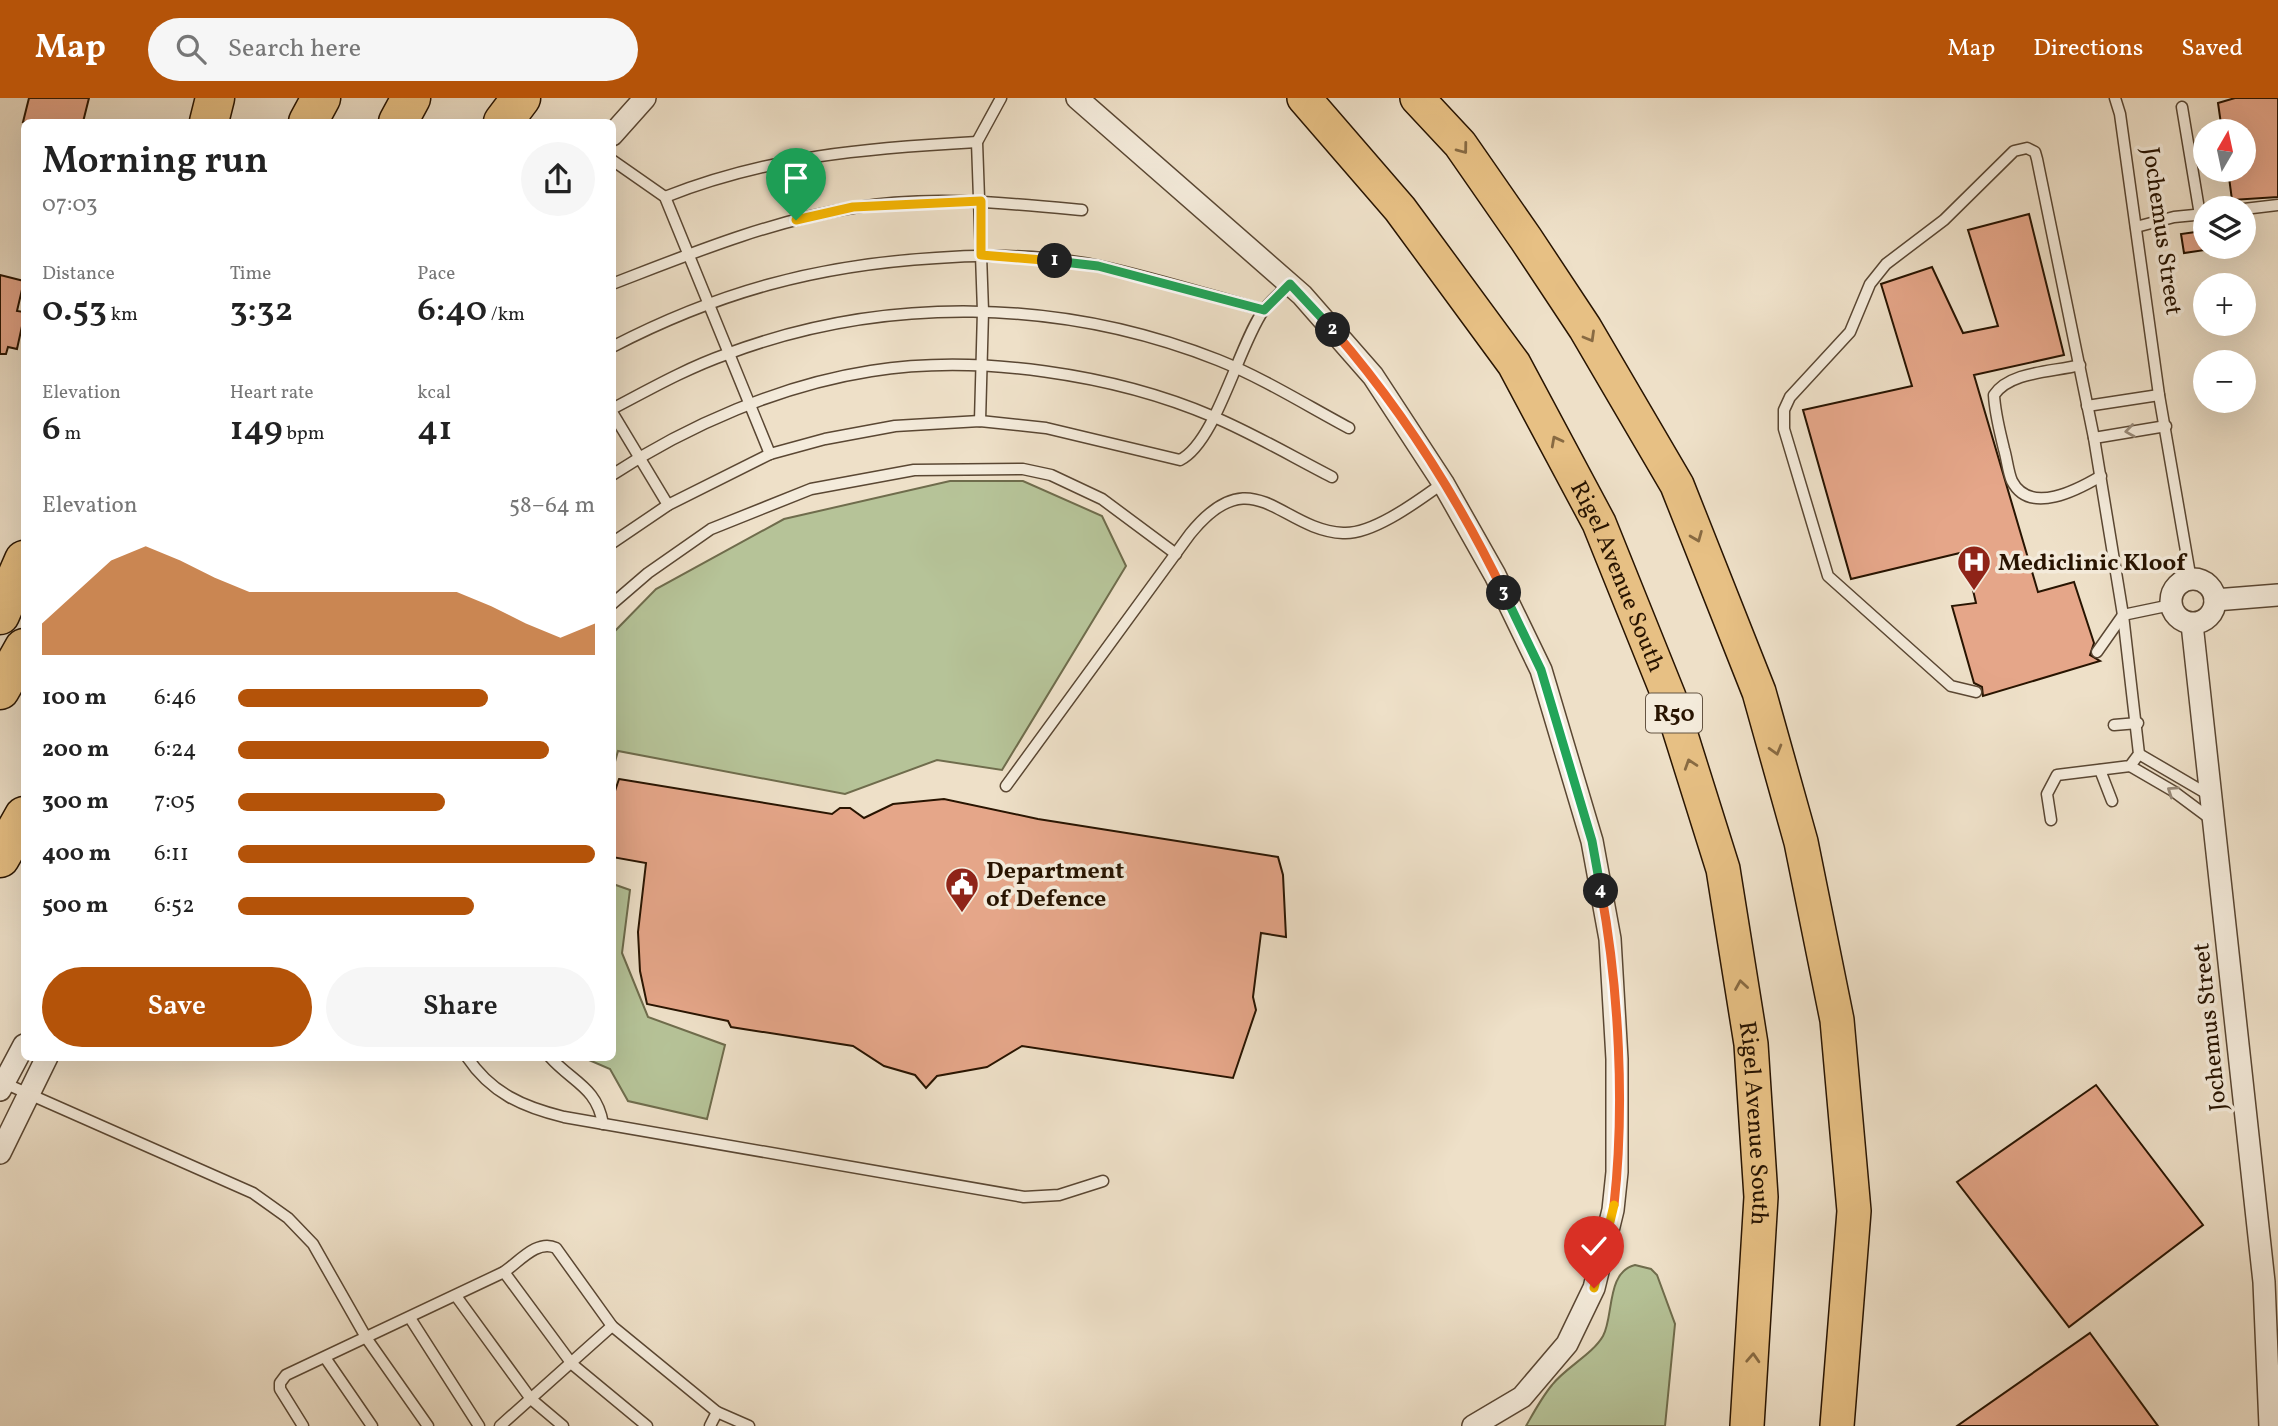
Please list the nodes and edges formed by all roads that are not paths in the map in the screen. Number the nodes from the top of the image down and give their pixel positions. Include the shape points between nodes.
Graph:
1 (215, 98) edge
2 (321, 98) edge
3 (411, 98) edge
4 (521, 98) edge
5 (645, 98) edge
6 (1001, 98) edge
7 (1077, 98) edge
8 (1304, 98) edge
9 (1417, 98) edge
10 (2115, 98) edge
11 (2182, 107) dead end
12 (210, 119) edge
13 (310, 119) edge
14 (400, 119) edge
15 (505, 119) edge
16 (616, 131) edge
17 (976, 142) junction
18 (616, 163) edge
19 (2199, 196) edge
20 (665, 197) junction
21 (981, 201) junction
22 (2278, 205) edge
23 (2256, 208) edge
24 (1082, 210) dead end
25 (2193, 215) edge
26 (2136, 227) junction
27 (688, 255) junction
28 (981, 255) junction
29 (616, 282) edge
30 (1290, 284) junction
31 (709, 302) junction
32 (1264, 310) junction
33 (983, 311) junction
34 (616, 345) edge
35 (728, 353) junction
36 (2080, 365) junction
37 (981, 367) junction
38 (1234, 367) junction
39 (2159, 395) junction
40 (749, 407) junction
41 (2087, 407) junction
42 (616, 408) edge
43 (616, 417) edge
44 (1214, 417) junction
45 (980, 421) junction
46 (2166, 426) junction
47 (1349, 428) dead end
48 (2094, 438) junction
49 (770, 454) junction
50 (640, 457) junction
51 (616, 472) edge
52 (2101, 476) junction
53 (1332, 477) dead end
54 (1443, 484) junction
55 (668, 505) junction
56 (616, 540) edge
57 (1176, 554) junction
58 (21, 567) edge
59 (2191, 580) junction
60 (2278, 595) edge
61 (2215, 600) junction
62 (616, 601) edge
63 (2171, 605) junction
64 (0, 615) edge
65 (2123, 615) junction
66 (2192, 624) junction
67 (2097, 652) dead end
68 (21, 653) edge
69 (0, 690) edge
70 (1976, 692) dead end
71 (2138, 723) junction
72 (2114, 725) dead end
73 (2139, 754) junction
74 (2130, 765) junction
75 (2100, 770) junction
76 (1006, 786) dead end
77 (2209, 795) junction
78 (2112, 801) dead end
79 (2051, 820) dead end
80 (2212, 820) junction
81 (21, 821) edge
82 (0, 858) edge
83 (21, 1051) edge
84 (45, 1061) edge
85 (470, 1061) edge
86 (555, 1061) edge
87 (2, 1087) edge
88 (28, 1096) junction
89 (603, 1124) junction
90 (0, 1153) edge
91 (1103, 1181) dead end
92 (505, 1272) junction
93 (456, 1296) junction
94 (410, 1318) junction
95 (612, 1326) junction
96 (367, 1339) junction
97 (326, 1359) junction
98 (572, 1364) junction
99 (531, 1399) junction
100 (717, 1412) junction
101 (303, 1426) edge
102 (372, 1426) edge
103 (428, 1426) edge
104 (479, 1426) edge
105 (500, 1426) edge
106 (563, 1426) edge
107 (647, 1426) edge
108 (710, 1426) edge
109 (749, 1426) edge
110 (1473, 1426) edge
111 (1747, 1426) edge
112 (1837, 1426) edge
113 (2270, 1426) edge

1 - 12 highway
2 - 13 highway
3 - 14 highway
4 - 15 highway
5 - 16 street
6 - 17 lane
7 - 30 street
111 -> 8 main road, Rigel Avenue South / R50 via 1761,1197 1751,1044 1723,869 1669,697 1599,523 1514,364 1400,209
9 -> 112 main road via 1460,144 1533,250 1585,328 1677,485 1759,692 1801,842 1837,1020 1854,1210
10 - 26 lane, Jochemus Street
11 - 19 lane
17 - 20 lane via 801,157
17 - 21 lane
18 - 20 lane
20 - 27 lane
21 - 24 lane
21 - 27 lane via 853,207
21 - 28 lane
22 - 23 lane
25 - 26 lane
26 - 39 lane, Jochemus Street
27 - 29 lane
27 - 31 lane
28 - 31 lane via 837,267
28 - 32 lane via 1098,266
28 - 33 lane
30 - 32 lane
30 - 54 street via 1373,376
31 - 34 lane
31 - 35 lane
32 - 38 lane
33 - 35 lane via 848,321
33 - 37 lane
33 - 38 lane via 1056,315 1104,325
35 - 40 lane
35 - 42 lane
36 - 41 lane
36 - 52 lane via 2005,384 1994,396 1994,403 2012,481 2029,495 2052,497
36 - 70 lane via 2037,159 2032,149 2021,148 1944,220 1886,264 1870,284 1850,332 1785,406 1784,429 1828,576 1951,686
37 - 40 lane via 873,370 822,380
37 - 44 lane via 1063,374 1139,391
37 - 45 lane
38 - 44 lane
38 - 47 lane
39 - 41 lane
39 - 46 lane, Jochemus Street
40 - 49 lane
40 - 50 lane via 710,421
41 - 48 lane
43 - 50 lane
44 - 45 lane via 1194,451 1180,460 1046,428
44 - 53 lane
45 - 49 lane via 895,426
46 -> 48 lane
46 - 59 lane, Jochemus Street
48 - 52 lane
49 - 55 lane
50 - 51 lane
50 - 55 lane
52 - 65 lane
54 - 57 lane via 1410,507 1358,532 1343,533 1307,523 1265,500 1233,501 1201,521
54 - 110 street via 1495,575 1545,684 1592,841 1610,939 1617,1059 1618,1172 1594,1288 1555,1362 1522,1397
55 - 56 lane
57 - 62 lane via 1102,499 1051,475 1023,469 914,470 811,489 711,529
57 - 76 lane
58 - 64 highway
59 - 61 street via 2205,582
59 - 63 street via 2178,586
60 - 61 street
61 - 66 street via 2211,614
63 - 65 lane
63 - 66 street via 2178,618
65 - 67 lane
65 - 71 lane
66 - 77 street, Jochemus Street
68 - 69 highway
71 - 72 lane
71 - 73 lane
73 - 74 lane
73 - 77 lane
74 - 75 lane
80 -> 74 lane
75 - 78 lane
75 - 79 lane via 2064,772 2051,781 2046,797
77 - 80 street, Jochemus Street
80 - 113 street, Jochemus Street via 2264,1282
81 - 82 highway
83 - 87 street
84 - 88 street
85 - 89 lane via 499,1092 529,1108
86 - 89 lane via 583,1084 600,1106
87 - 88 lane
88 - 90 street
88 - 96 lane via 253,1194 288,1218 313,1244
89 - 91 lane via 1024,1197 1059,1195
92 - 93 lane
92 - 95 lane via 535,1249 552,1246
92 - 98 lane
93 - 94 lane
93 - 99 lane
94 - 96 lane
94 - 104 lane
95 - 98 lane
95 - 100 lane
96 - 97 lane
96 - 103 lane
97 - 101 lane via 286,1375 280,1383 285,1400
97 - 102 lane
98 - 99 lane
98 - 107 lane
99 - 105 lane
99 - 106 lane
100 - 108 lane
100 - 109 lane

